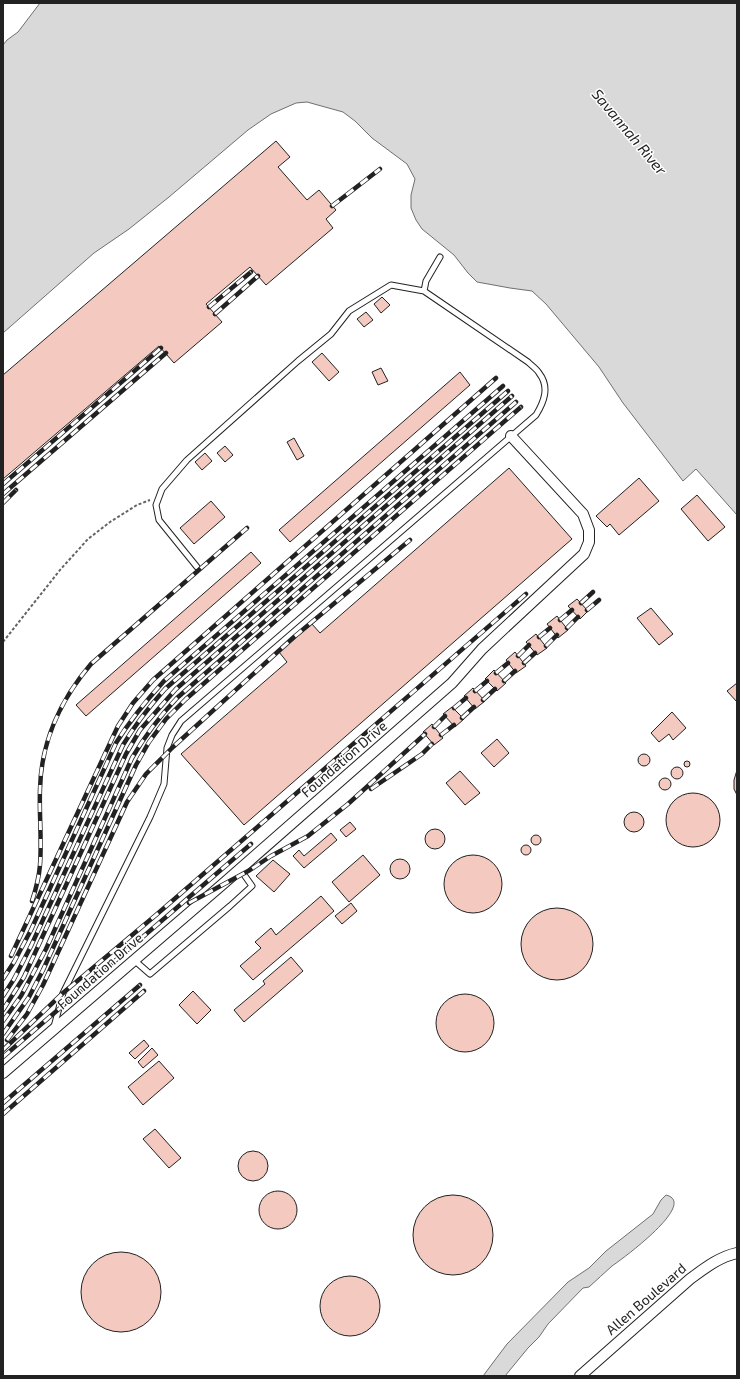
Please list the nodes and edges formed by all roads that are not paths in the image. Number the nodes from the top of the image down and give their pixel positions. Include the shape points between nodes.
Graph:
1 (440, 256) dead end
2 (424, 291) junction
3 (511, 436) junction
4 (197, 567) dead end
5 (240, 869) junction
6 (134, 960) junction
7 (54, 1028) junction
8 (3, 1073) edge
9 (737, 1253) edge
10 (580, 1376) edge

1 - 2 lane via 426,281
2 - 3 lane via 528,362 539,373 544,383 543,404 536,415
2 - 4 lane via 391,285 349,311 331,334 187,460 162,488 156,505 159,520
3 - 5 street, Foundation Drive via 583,514 589,530 589,542 584,554 482,650 452,683
3 - 7 lane via 181,721 167,748 164,784 63,993
5 - 6 street, Foundation Drive
5 - 6 lane via 252,886 230,906 150,974
6 - 7 street, Foundation Drive
7 - 8 street, Foundation Drive
9 - 10 street, Allen Boulevard via 709,1265 690,1279

